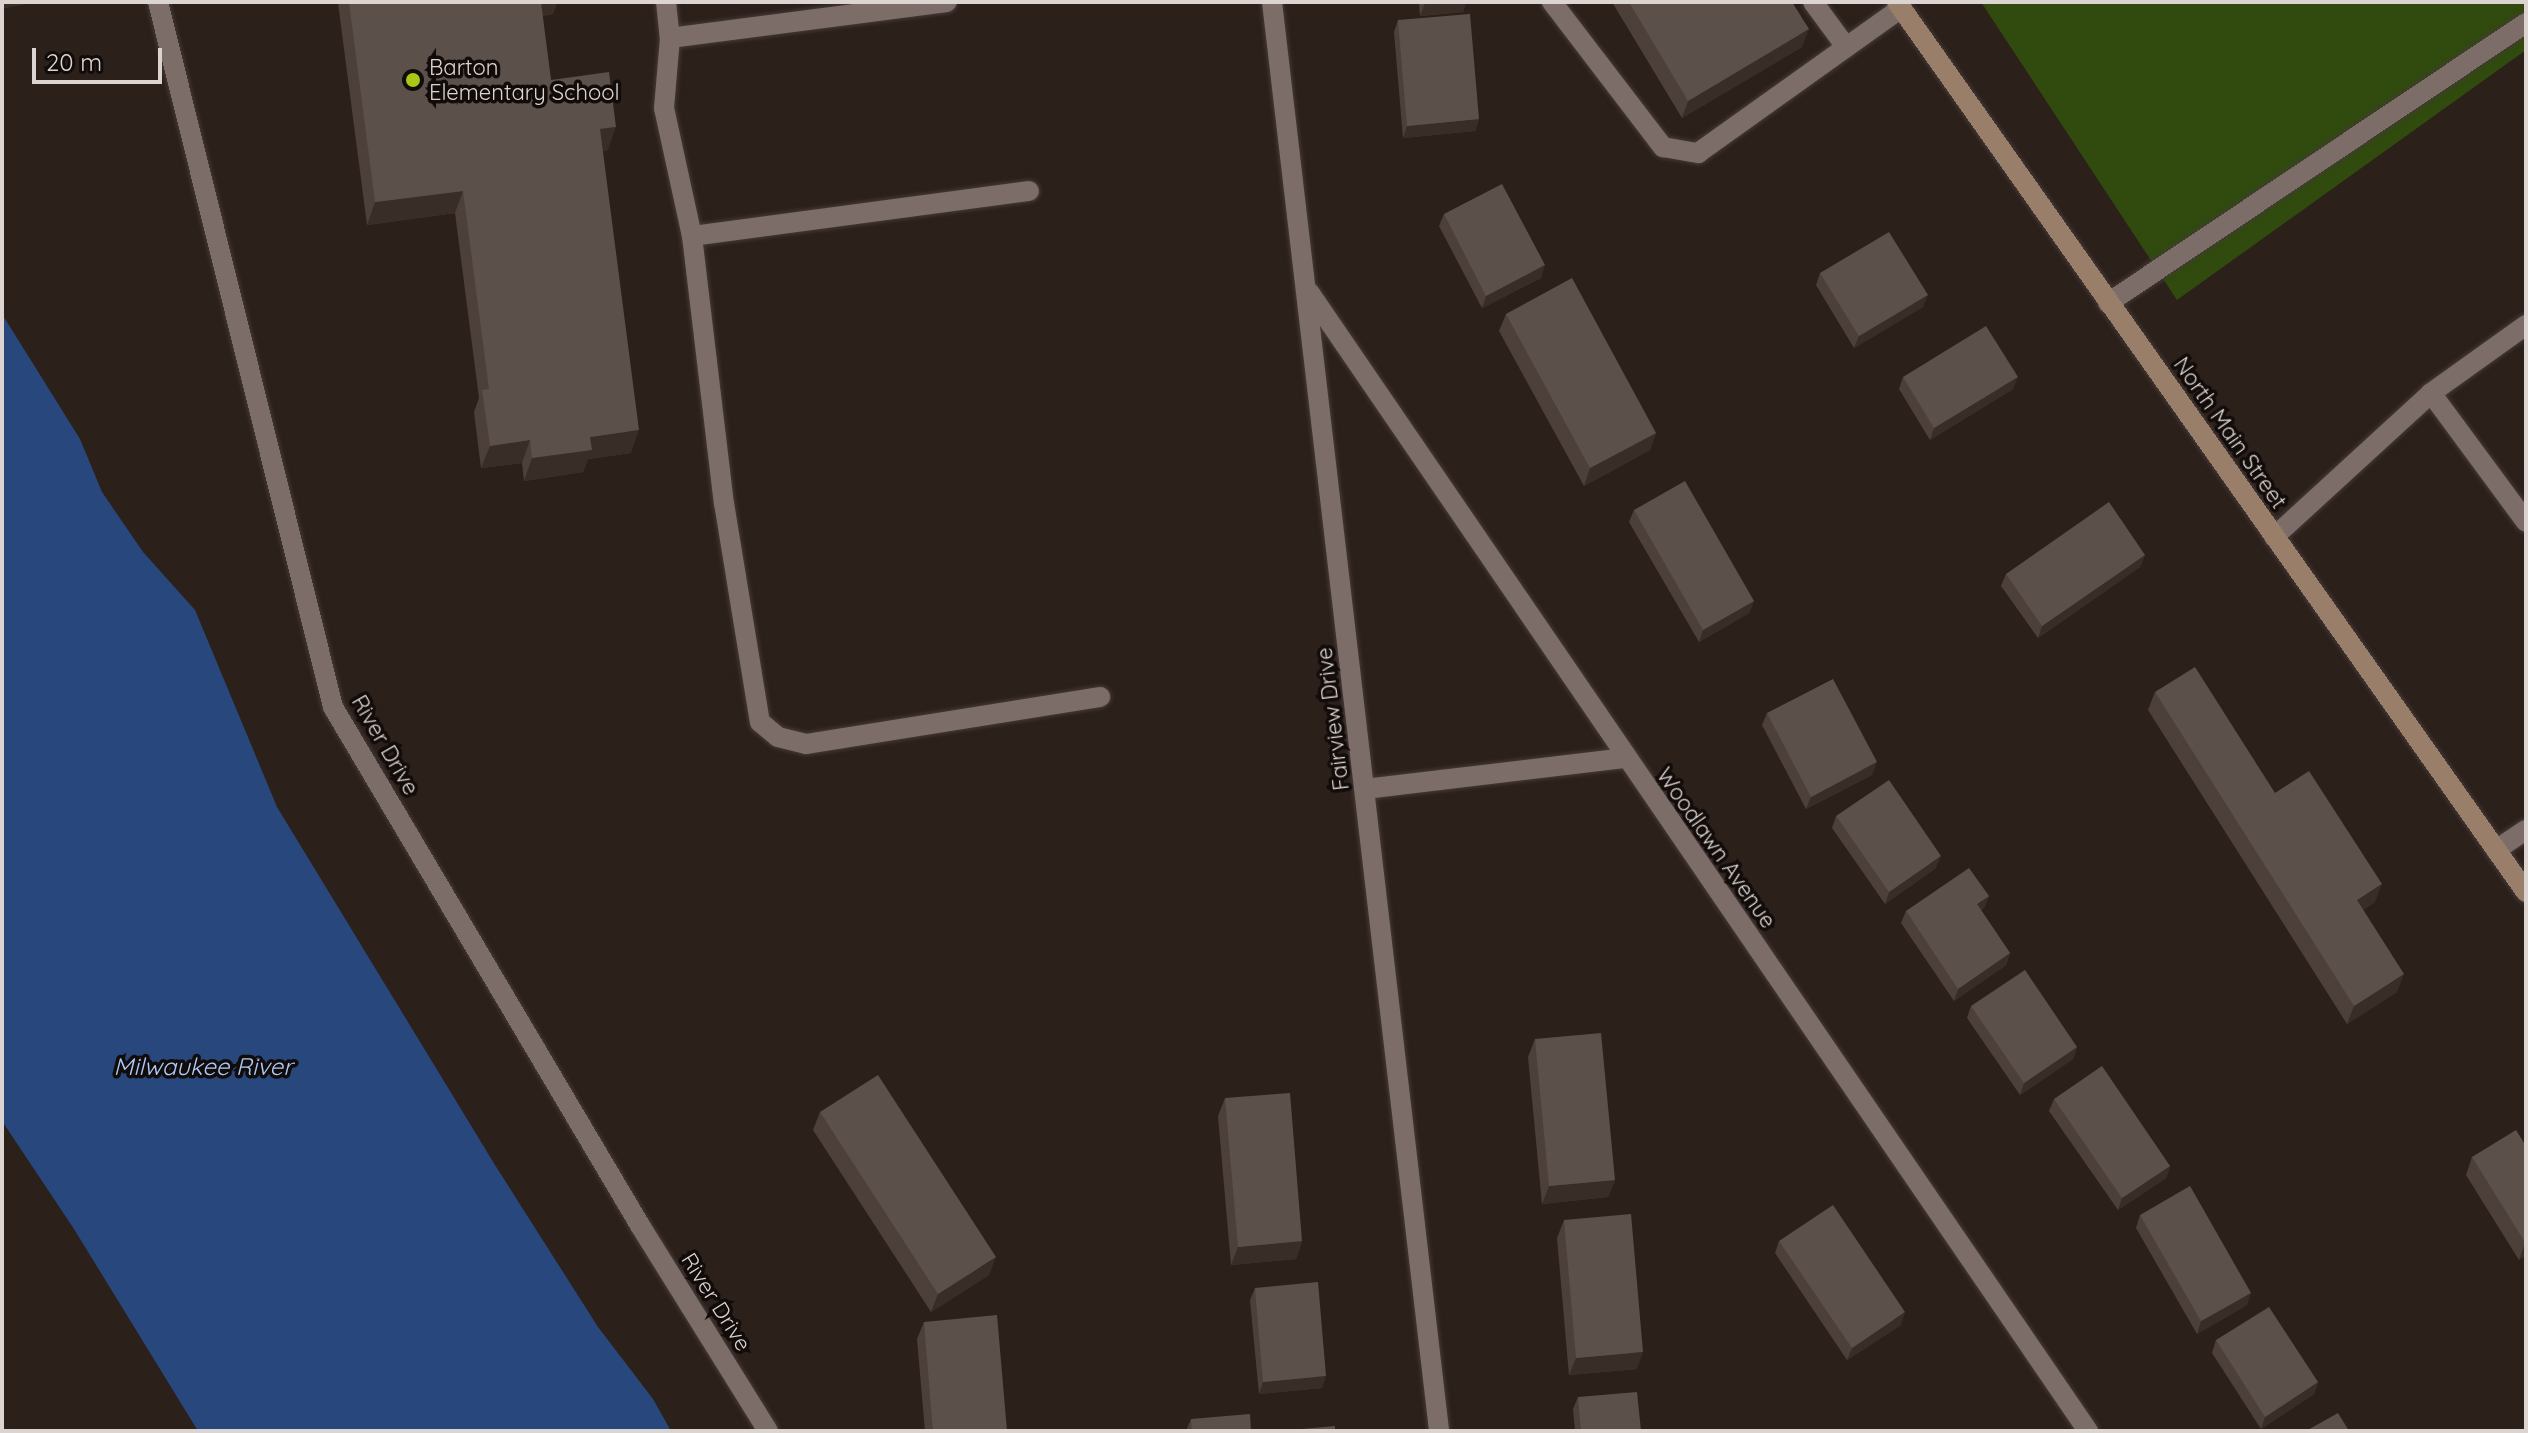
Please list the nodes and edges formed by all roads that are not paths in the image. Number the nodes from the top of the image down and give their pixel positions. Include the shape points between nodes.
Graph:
1 (158, 2) edge
2 (666, 2) edge
3 (947, 2) edge
4 (1272, 2) edge
5 (1552, 2) edge
6 (1813, 2) edge
7 (1899, 5) edge
8 (2526, 23) edge
9 (670, 38) junction
10 (1846, 47) junction
11 (1029, 191) dead end
12 (692, 236) junction
13 (1307, 290) junction
14 (2108, 303) junction
15 (2526, 325) edge
16 (2431, 393) junction
17 (2526, 522) edge
18 (2274, 537) junction
19 (1100, 697) dead end
20 (1626, 758) junction
21 (1365, 789) junction
22 (2526, 830) edge
23 (2496, 850) junction
24 (2526, 892) edge
25 (768, 1431) edge
26 (1439, 1431) edge
27 (2088, 1431) edge

1 - 25 street, River Drive via 333,707
2 - 9 street
3 - 9 street
4 - 13 street, Fairview Drive
5 - 10 street via 1663,147 1698,153
6 - 10 street
7 - 10 street
7 - 14 main road, North Main Street
8 - 14 street
9 - 12 street via 664,108
11 - 12 street
12 - 19 street via 724,503 760,722 778,737 806,744
13 - 20 street, Woodlawn Avenue
13 - 21 street, Fairview Drive
14 - 18 main road, North Main Street
15 - 16 street
16 - 17 street
16 - 18 street
18 - 23 main road, North Main Street
20 - 21 street
20 - 27 street, Woodlawn Avenue
21 - 26 street, Fairview Drive
22 - 23 street
23 - 24 main road, North Main Street

